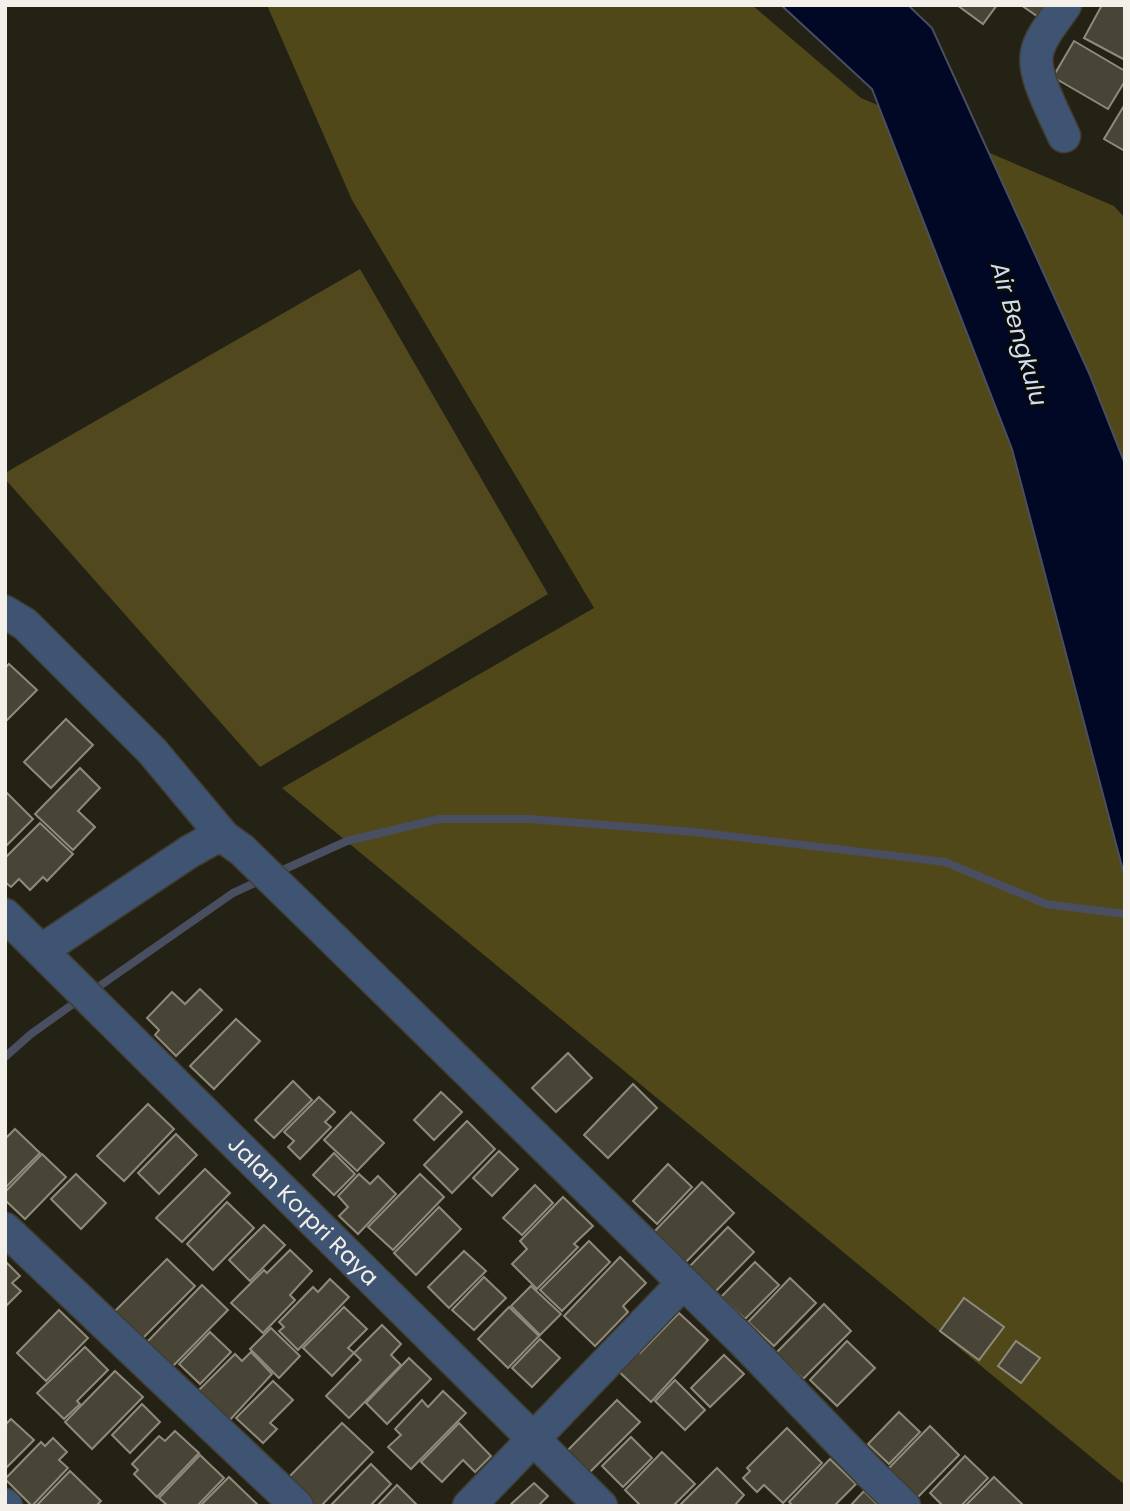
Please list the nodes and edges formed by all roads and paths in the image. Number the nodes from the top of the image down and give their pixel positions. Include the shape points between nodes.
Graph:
1 (1065, 5) edge
2 (1064, 136) dead end
3 (5, 612) edge
4 (224, 837) junction
5 (5, 915) edge
6 (42, 950) junction
7 (5, 1229) edge
8 (683, 1283) junction
9 (533, 1437) junction
10 (297, 1506) edge
11 (468, 1506) edge
12 (601, 1506) edge
13 (904, 1506) edge

1 - 2 street via 1039,45 1036,58 1043,89
3 - 4 street via 25,624 152,751
4 - 6 street via 189,852
4 - 8 street
5 - 6 street, Jalan Korpri Raya
6 - 9 street, Jalan Korpri Raya
7 - 10 street
8 - 9 street
8 - 13 street
9 - 11 street
9 - 12 street, Jalan Korpri Raya

